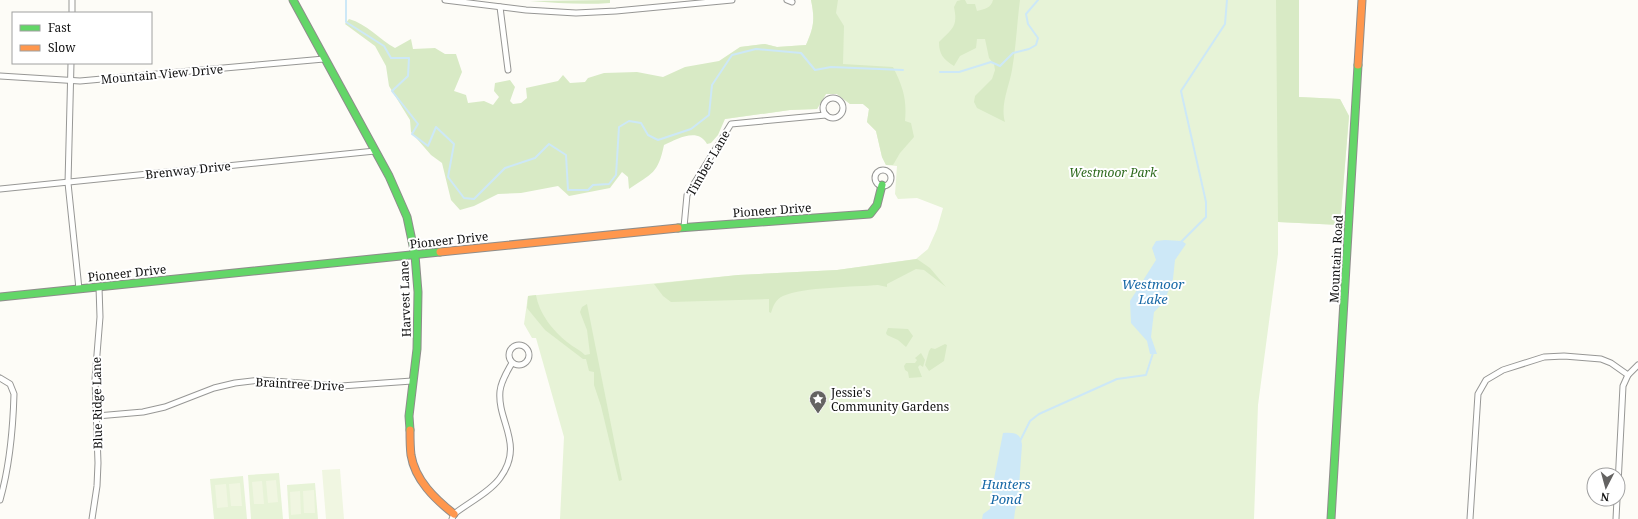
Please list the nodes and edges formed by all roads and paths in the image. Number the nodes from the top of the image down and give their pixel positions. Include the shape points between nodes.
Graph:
1 (72, 0) edge
2 (293, 0) edge
3 (445, 0) edge
4 (732, 0) edge
5 (1362, 0) edge
6 (500, 7) junction
7 (72, 12) edge
8 (324, 59) junction
9 (71, 64) edge
10 (508, 70) dead end
11 (0, 76) edge
12 (70, 82) junction
13 (826, 115) dead end
14 (375, 151) junction
15 (68, 182) junction
16 (882, 185) dead end
17 (0, 189) edge
18 (684, 227) junction
19 (415, 255) junction
20 (99, 287) junction
21 (79, 289) junction
22 (0, 297) edge
23 (512, 363) dead end
24 (1638, 365) edge
25 (1628, 375) junction
26 (0, 378) edge
27 (412, 381) junction
28 (97, 416) junction
29 (1619, 467) edge
30 (0, 500) edge
31 (1617, 507) edge
32 (453, 516) edge
33 (92, 519) edge
34 (1331, 519) edge
35 (1470, 519) edge
36 (1616, 519) edge

1 - 7 street
2 - 8 street, Harvest Lane
3 - 6 street
4 - 6 street via 597,13
5 - 34 street, Mountain Road
6 - 10 street
8 - 12 street, Mountain View Drive
8 - 14 street, Harvest Lane
9 - 12 street
11 - 12 street, Mountain View Drive
12 - 15 street
13 - 18 street, Timber Lane via 731,124 687,195
14 - 15 street, Brenway Drive
14 - 19 street, Harvest Lane via 403,206
15 - 17 street, Brenway Drive
15 - 21 street
16 - 18 street, Pioneer Drive via 875,210 870,214
18 - 19 street, Pioneer Drive
19 - 20 street, Pioneer Drive
19 - 27 street, Harvest Lane via 419,325
20 - 21 street, Pioneer Drive
20 - 28 street, Blue Ridge Lane via 100,317 95,380
21 - 22 street, Pioneer Drive
23 - 32 street via 500,390 510,440 506,468 495,484
24 - 25 street
25 - 29 street via 1623,386
25 - 35 street via 1601,359 1564,356 1537,359 1503,370 1486,380 1478,394
26 - 30 street via 10,384 14,394 10,458
27 - 28 street, Braintree Drive via 340,386 266,380 235,383 214,388 165,408
27 - 32 street, Harvest Lane via 409,432 411,456 425,486
28 - 33 street, Blue Ridge Lane via 97,478
31 - 36 street

